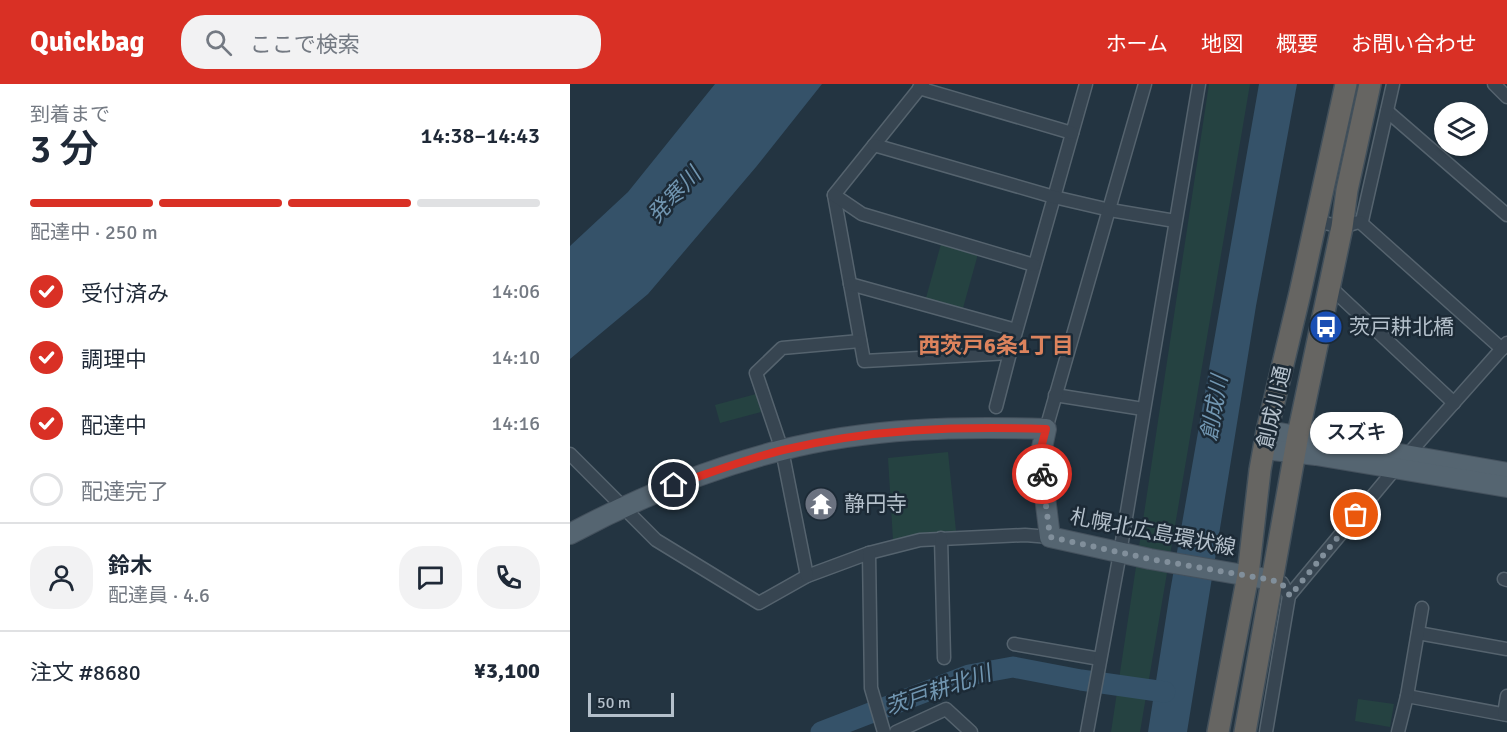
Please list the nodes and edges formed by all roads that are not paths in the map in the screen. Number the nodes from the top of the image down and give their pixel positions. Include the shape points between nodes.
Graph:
1 (1086, 84) edge
2 (1145, 84) edge
3 (1198, 84) edge
4 (1346, 84) edge
5 (1370, 84) edge
6 (1393, 84) edge
7 (1494, 84) edge
8 (921, 86) edge
9 (1507, 97) edge
10 (1387, 111) junction
11 (1072, 134) junction
12 (874, 145) junction
13 (834, 195) junction
14 (1054, 197) junction
15 (1110, 210) junction
16 (1507, 215) edge
17 (1175, 221) junction
18 (1316, 221) junction
19 (1351, 225) junction
20 (1034, 265) junction
21 (850, 284) junction
22 (1329, 286) junction
23 (1017, 330) junction
24 (860, 341) junction
25 (1504, 346) edge
26 (1010, 352) junction
27 (1055, 395) junction
28 (1454, 403) junction
29 (996, 407) dead end
30 (1143, 410) junction
31 (1046, 429) junction
32 (1266, 440) junction
33 (1296, 444) junction
34 (782, 450) junction
35 (570, 454) edge
36 (1401, 462) junction
37 (1507, 472) edge
38 (1507, 487) edge
39 (622, 507) junction
40 (570, 534) edge
41 (1050, 537) junction
42 (941, 538) junction
43 (1120, 552) junction
44 (869, 554) junction
45 (1248, 575) junction
46 (807, 576) junction
47 (1272, 580) junction
48 (1290, 596) junction
49 (1422, 608) dead end
50 (1418, 633) junction
51 (1014, 644) dead end
52 (1507, 649) edge
53 (944, 658) dead end
54 (1100, 659) junction
55 (1407, 696) junction
56 (1507, 696) edge
57 (1505, 715) edge
58 (879, 728) edge
59 (896, 732) edge
60 (971, 732) edge
61 (1087, 732) edge
62 (1218, 732) edge
63 (1245, 732) edge
64 (1266, 732) edge
65 (1398, 732) edge

1 - 11 street
2 - 15 street
3 - 17 street
4 - 18 highway, 創成川通
5 - 19 highway, 創成川通 via 1347,190
6 - 10 street
7 - 9 street
8 - 11 street
8 - 12 street
10 - 16 street
10 - 19 street via 1362,221
11 - 14 street
12 - 13 street
12 - 14 street
13 - 20 street via 862,214
13 - 21 street
14 - 15 street
14 - 20 street
15 - 17 street
15 - 27 street
17 - 30 street
18 - 19 street
18 - 32 highway, 創成川通
19 - 22 highway, 創成川通
19 - 25 street
20 - 23 street
21 - 23 street
21 - 24 street
22 - 28 street
22 - 33 highway, 創成川通
23 - 26 street
24 - 26 street via 864,361
24 - 34 street via 782,348 756,373
25 - 28 street
26 - 29 street
27 - 30 street
27 - 31 street
28 - 36 street
30 - 43 street
31 - 34 main road via 979,427 886,433
31 - 41 main road, 札幌北広島環状線 via 1040,457
32 - 33 main road
32 - 45 highway, 創成川通
33 - 36 main road
33 - 47 highway, 創成川通
34 - 39 main road via 685,481
34 - 46 street
35 - 39 street
36 - 37 main road
36 - 38 main road
36 - 48 street
39 - 40 main road
39 - 46 street via 656,540 759,603
41 - 42 street
41 - 43 main road, 札幌北広島環状線
42 - 44 street
42 - 53 street
43 - 45 main road, 札幌北広島環状線
43 - 54 street
44 - 46 street
44 - 58 street via 872,694
45 - 47 main road, 札幌北広島環状線
45 - 62 highway, 創成川通
47 - 48 street via 1282,584
47 - 63 highway, 創成川通
48 - 64 street
49 - 50 street
50 - 52 street
50 - 55 street
51 - 54 street
54 - 61 street
55 - 57 street
55 - 65 street
56 - 57 street
59 - 60 street via 946,709

